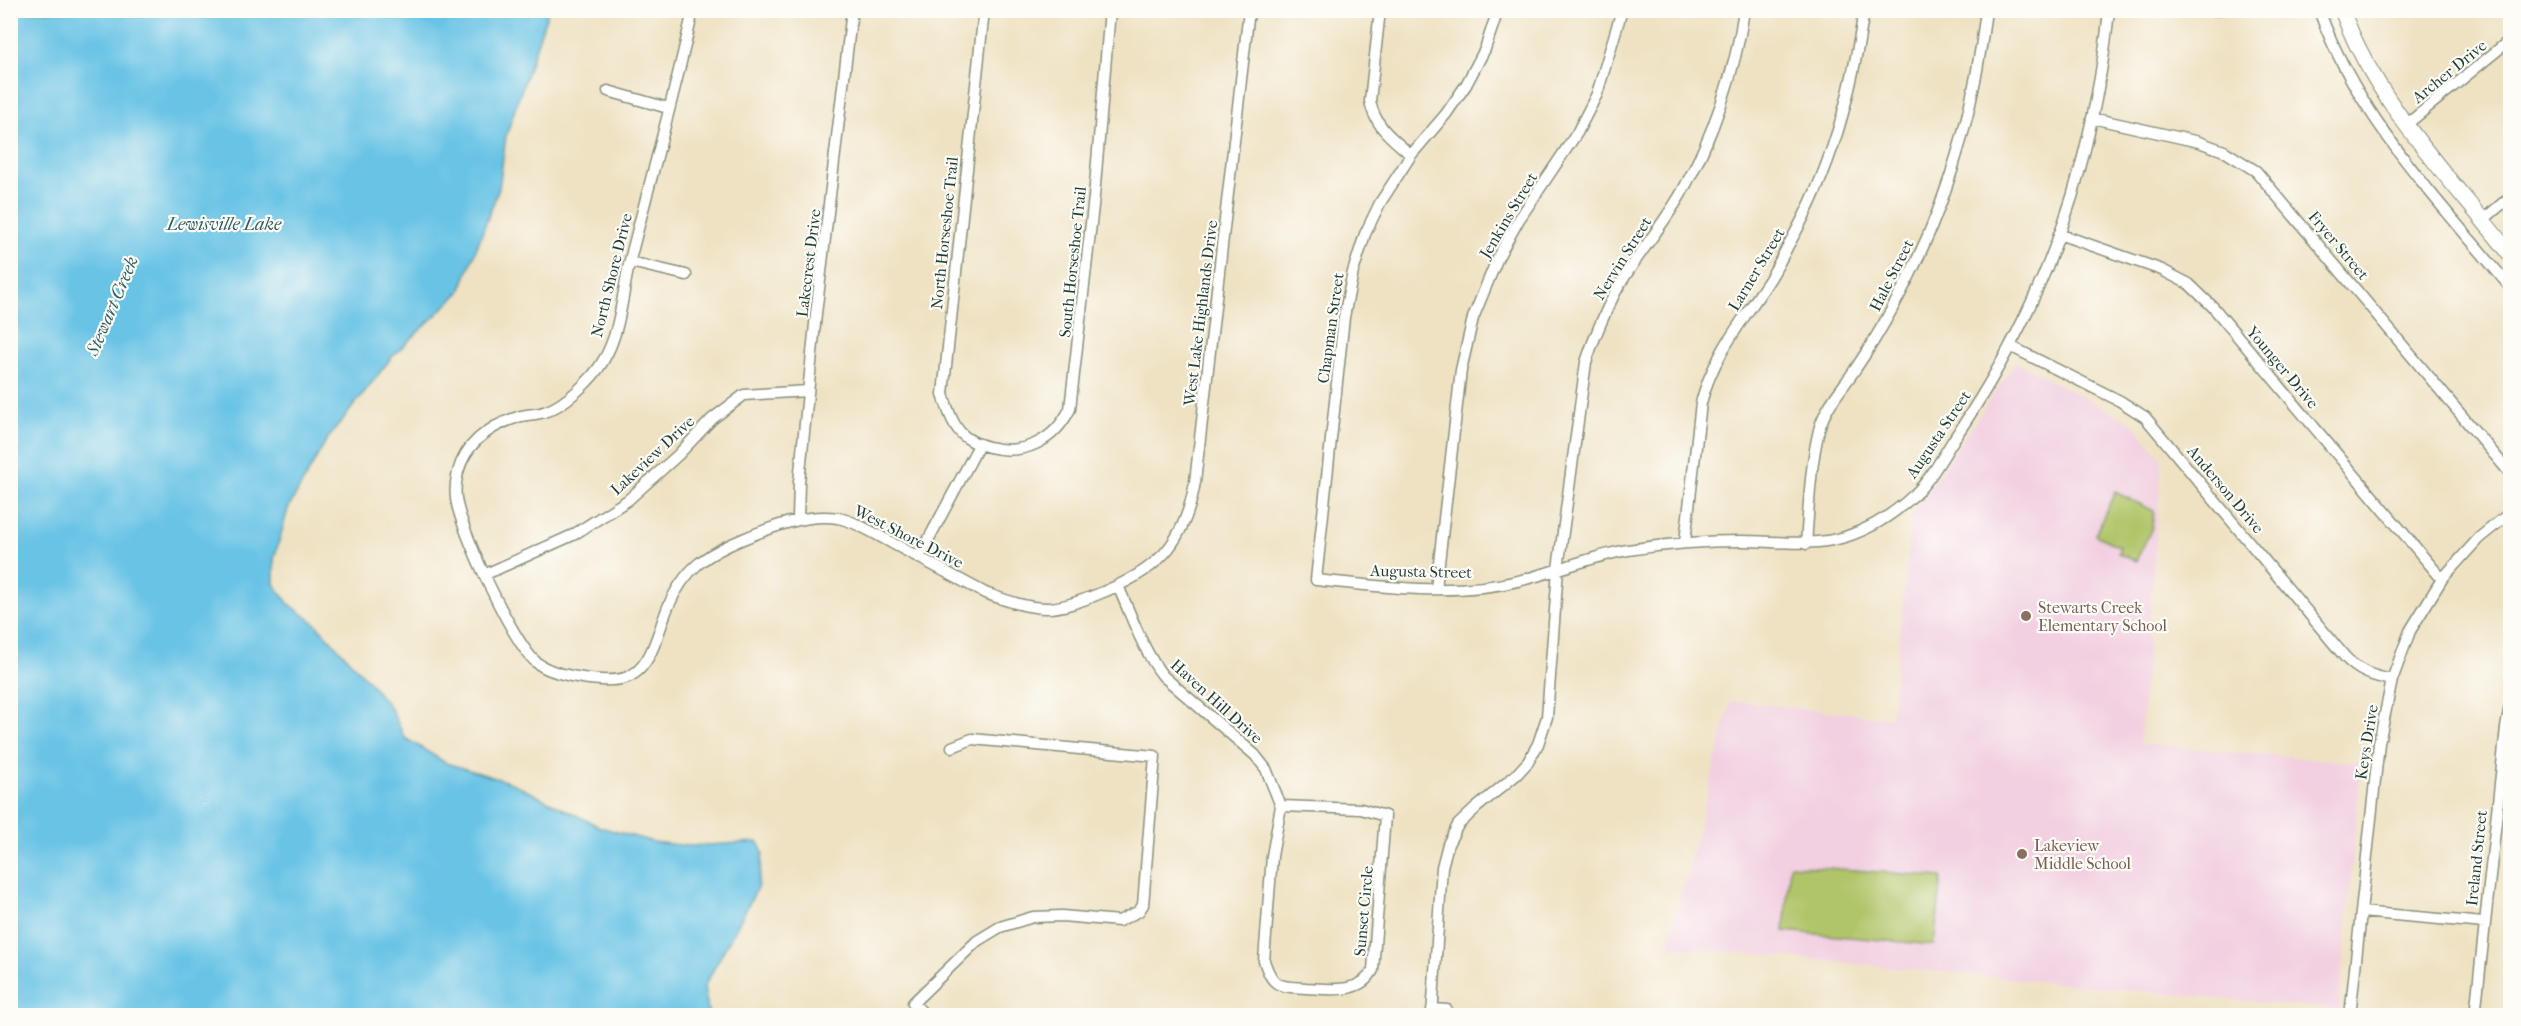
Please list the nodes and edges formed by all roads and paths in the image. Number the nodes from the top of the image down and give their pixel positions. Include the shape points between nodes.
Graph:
1 (693, 10) edge
2 (852, 10) edge
3 (984, 10) edge
4 (1110, 10) edge
5 (1249, 10) edge
6 (1380, 10) edge
7 (1498, 10) edge
8 (1622, 10) edge
9 (1744, 10) edge
10 (1864, 10) edge
11 (1986, 10) edge
12 (2109, 10) edge
13 (2200, 10) edge
14 (2218, 10) edge
15 (2319, 10) edge
16 (2342, 10) edge
17 (2511, 40) edge
18 (608, 90) dead end
19 (668, 108) junction
20 (2092, 118) junction
21 (2406, 125) junction
22 (1411, 155) junction
23 (2511, 197) edge
24 (2483, 219) junction
25 (2059, 234) junction
26 (2511, 254) edge
27 (630, 262) junction
28 (686, 275) dead end
29 (2511, 287) edge
30 (2010, 346) junction
31 (808, 392) junction
32 (979, 445) junction
33 (2511, 473) edge
34 (2511, 513) edge
35 (798, 519) junction
36 (1684, 542) junction
37 (1806, 543) junction
38 (919, 557) junction
39 (1558, 568) junction
40 (486, 574) junction
41 (2442, 579) junction
42 (1316, 580) joint
43 (1118, 586) junction
44 (1436, 589) junction
45 (2392, 680) junction
46 (2511, 705) edge
47 (952, 747) dead end
48 (1281, 806) junction
49 (2361, 912) junction
50 (2484, 923) junction
51 (1432, 1012) edge
52 (926, 1016) edge
53 (1451, 1016) edge
54 (2350, 1016) edge
55 (2475, 1016) edge

1 - 19 street, North Shore Drive
2 - 31 street, Lakecrest Drive
3 - 32 street, North Horseshoe Trail via 943,394 948,413 960,432
4 - 32 street, South Horseshoe Trail via 1070,409 1056,431 1029,447 1017,450
5 - 43 street, West Lake Highlands Drive via 1191,509 1174,543 1162,557
6 - 22 street via 1370,101 1373,116
7 - 22 street, Chapman Street via 1485,50 1466,85
8 - 44 street, Jenkins Street via 1597,94 1577,133 1498,257 1473,318 1461,370
9 - 39 street, Nervin Street via 1735,59 1711,129 1683,191 1617,290 1595,335 1582,382
10 - 36 street, Larner Street via 1849,93 1814,197 1766,286 1722,349 1706,383
11 - 37 street, Hale Street via 1965,130 1933,221 1892,310 1827,409 1819,429
12 - 20 street, Augusta Street
13 - 14 street
15 - 29 street via 2350,79 2378,124
16 - 21 main road via 2360,54
17 - 21 street, Archer Drive
18 - 19 street
19 - 27 street, North Shore Drive
20 - 25 street, Augusta Street
20 - 33 street, Fryer Street via 2207,145 2256,171
21 - 24 main road
22 - 42 street, Chapman Street via 1380,203 1353,272 1343,328
23 - 24 street
24 - 26 main road
25 - 30 street, Augusta Street
25 - 41 street, Younger Drive via 2162,270 2189,284 2213,307
27 - 28 street
27 - 40 street, North Shore Drive via 615,332 602,363 576,392 551,409 519,416 483,433 462,462 455,496 463,526
30 - 37 street, Augusta Street via 1967,421 1915,494 1888,516 1845,537
30 - 45 street, Anderson Drive via 2145,417 2345,657 2370,676
31 - 35 street, Lakecrest Drive
31 - 40 street, Lakeview Drive via 744,395 712,419 628,500 573,535
32 - 38 street
34 - 41 street, Keys Drive via 2479,538
35 - 38 street, West Shore Drive via 842,519
35 - 40 street, West Shore Drive via 761,531 697,562 674,594 645,662 628,678 589,679 538,664 517,640
36 - 37 street, Augusta Street
36 - 39 street, Augusta Street via 1623,551
38 - 43 street, West Shore Drive via 1003,600 1035,607 1054,608
39 - 44 street, Augusta Street via 1522,580
39 - 51 street, Nervin Street via 1547,717 1538,744 1516,775 1458,825 1448,844 1442,867
41 - 45 street, Keys Drive via 2410,631
42 - 44 street, Augusta Street
43 - 48 street, Haven Hill Drive via 1153,663 1255,755 1266,769
45 - 49 street, Keys Drive via 2379,743
46 - 50 street, Ireland Street
47 - 52 street via 972,739 1155,756 1143,904 1119,921 1033,917 1000,927 977,941 913,1003
48 - 48 street, Sunset Circle via 1361,809 1385,816 1373,970 1368,980 1358,985 1338,990 1289,987 1277,984 1269,974 1264,960 1272,856
49 - 50 street
49 - 54 street, Keys Drive
50 - 55 street, Ireland Street
51 - 53 street via 1446,1010

